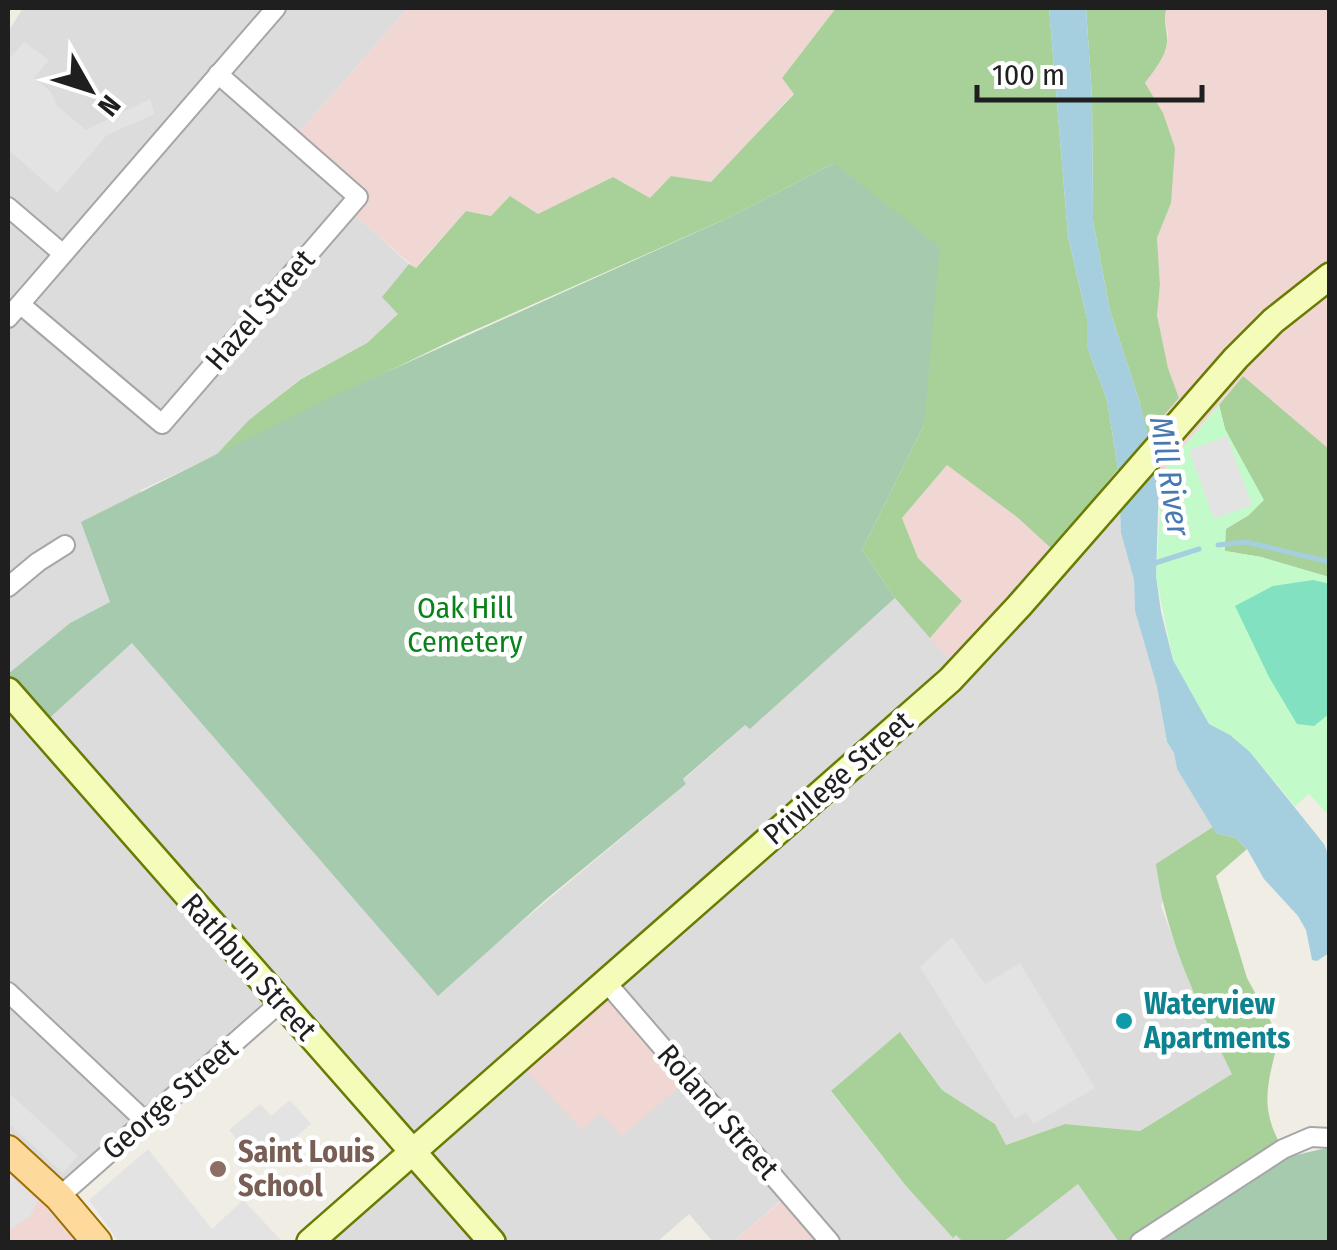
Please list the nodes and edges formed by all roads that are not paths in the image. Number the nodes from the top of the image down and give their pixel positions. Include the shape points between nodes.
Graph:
1 (276, 8) edge
2 (218, 74) junction
3 (8, 207) edge
4 (62, 253) junction
5 (1330, 276) edge
6 (14, 311) edge
7 (65, 546) dead end
8 (8, 587) edge
9 (8, 691) edge
10 (606, 982) junction
11 (8, 992) edge
12 (282, 1001) junction
13 (144, 1120) junction
14 (1330, 1138) edge
15 (8, 1150) edge
16 (415, 1152) junction
17 (59, 1197) junction
18 (98, 1242) edge
19 (310, 1242) edge
20 (492, 1242) edge
21 (830, 1242) edge
22 (1140, 1242) edge

1 - 2 street
2 - 4 street
2 - 6 street, Hazel Street via 358,197 162,424
3 - 4 street
4 - 6 street
5 - 10 main road, Privilege Street via 1236,358 950,680
7 - 8 street
9 - 12 main road, Rathbun Street
10 - 16 main road, Privilege Street
10 - 21 street, Roland Street
11 - 13 street
12 - 13 street, George Street
12 - 16 main road, Rathbun Street
13 - 17 street, George Street
14 - 22 street via 1311,1137 1283,1149
15 - 17 main road
16 - 19 main road, Privilege Street
16 - 20 main road, Rathbun Street
17 - 18 main road

